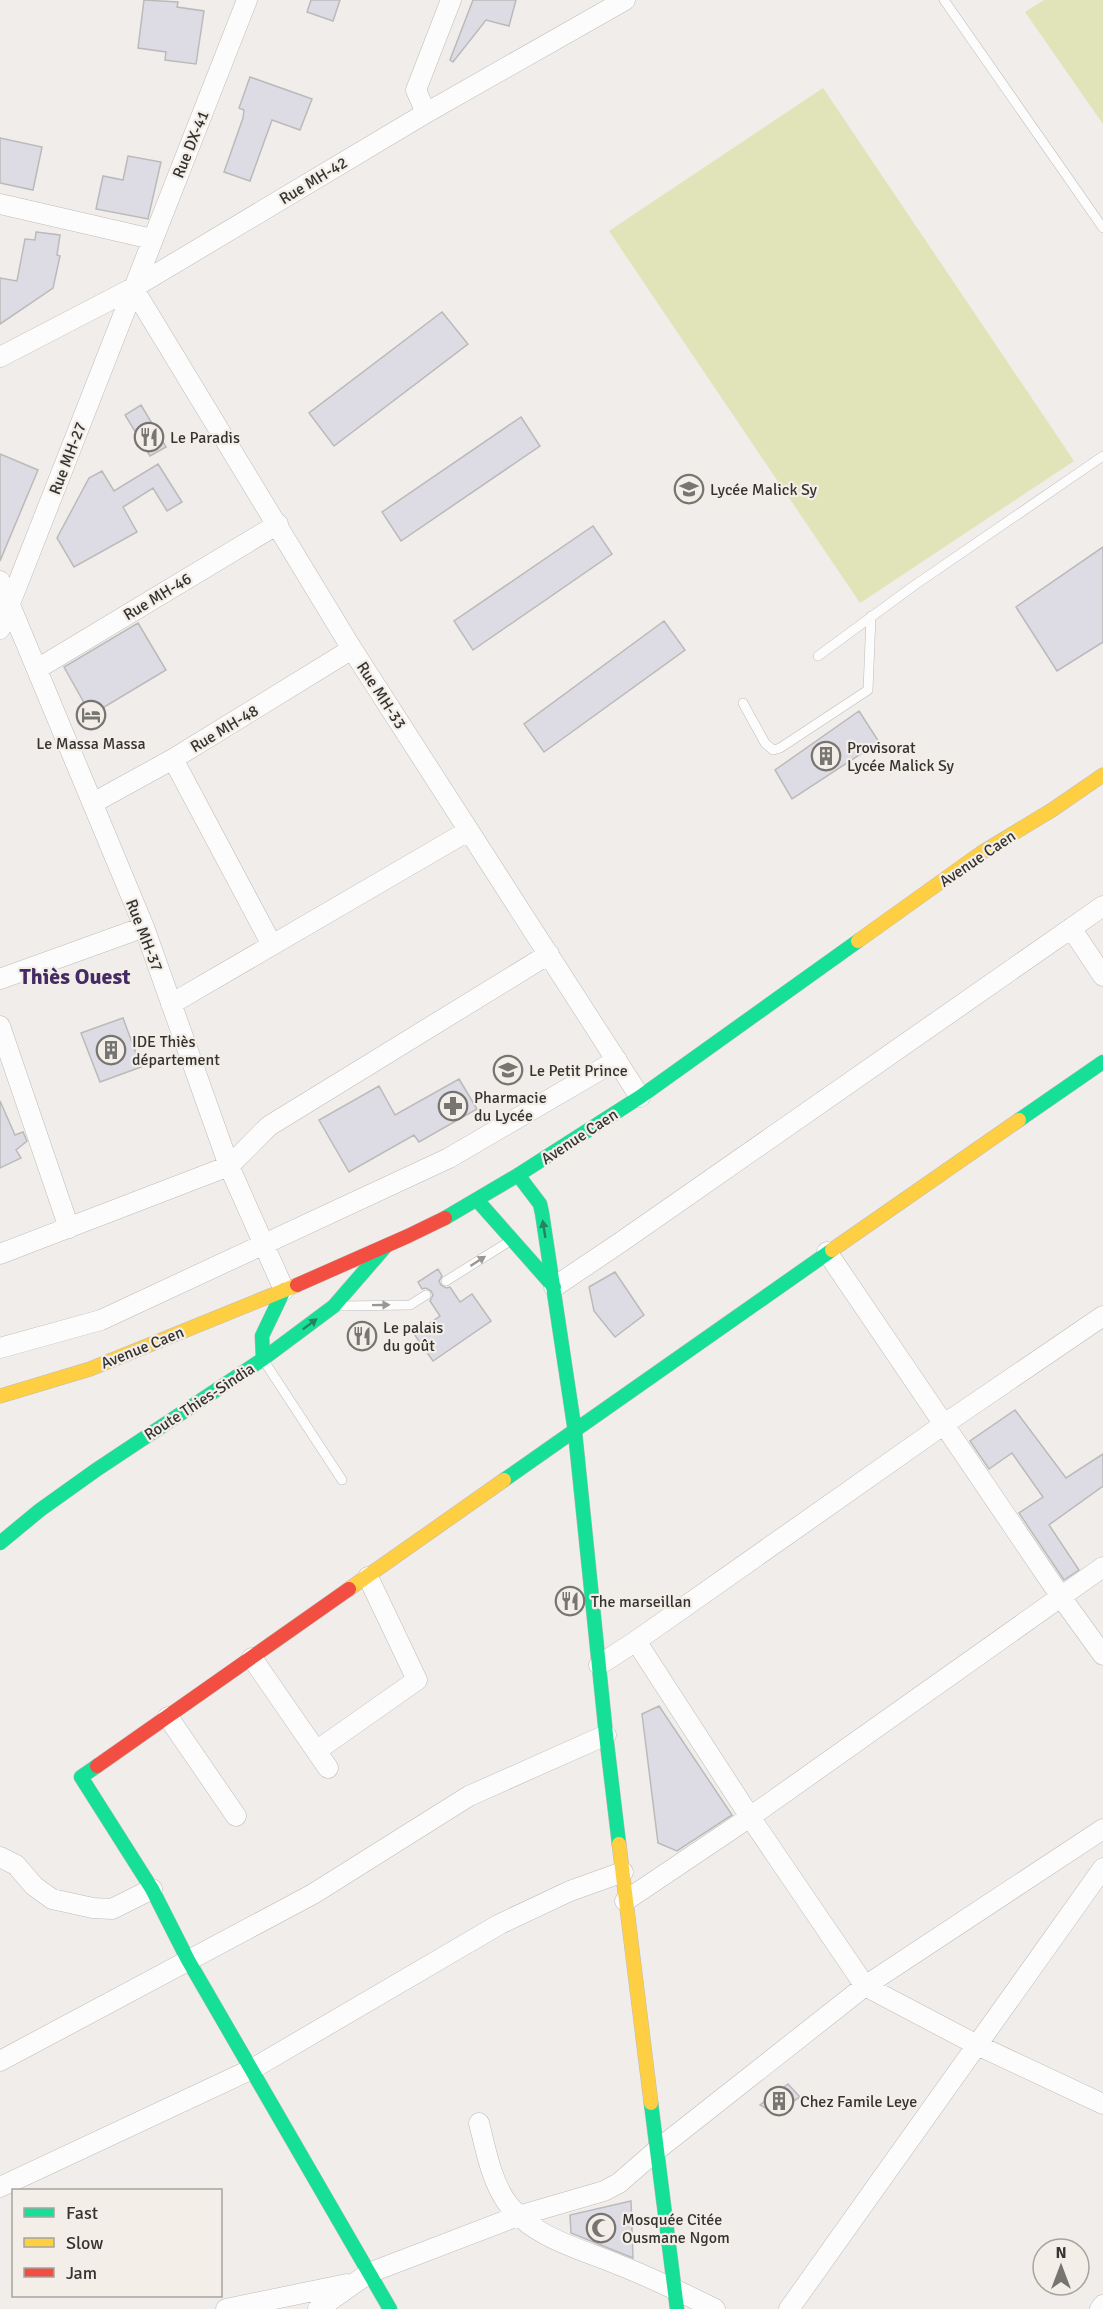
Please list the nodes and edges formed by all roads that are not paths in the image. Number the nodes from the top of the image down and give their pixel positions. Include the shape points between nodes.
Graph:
1 (247, 0) edge
2 (451, 0) edge
3 (625, 0) edge
4 (944, 0) edge
5 (426, 113) junction
6 (0, 204) edge
7 (1103, 228) edge
8 (152, 239) junction
9 (133, 288) junction
10 (0, 357) edge
11 (1103, 456) edge
12 (278, 524) junction
13 (0, 581) edge
14 (9, 606) junction
15 (871, 616) junction
16 (0, 629) edge
17 (352, 649) junction
18 (818, 656) dead end
19 (37, 669) junction
20 (743, 704) dead end
21 (173, 759) junction
22 (1103, 775) edge
23 (93, 803) junction
24 (468, 831) junction
25 (1103, 906) edge
26 (144, 927) junction
27 (1071, 928) junction
28 (272, 945) junction
29 (549, 954) junction
30 (1103, 976) edge
31 (0, 979) edge
32 (171, 1004) junction
33 (0, 1026) edge
34 (616, 1060) junction
35 (1103, 1062) edge
36 (640, 1097) junction
37 (229, 1166) junction
38 (518, 1175) junction
39 (477, 1200) junction
40 (69, 1228) junction
41 (511, 1240) junction
42 (264, 1244) junction
43 (386, 1246) junction
44 (827, 1252) junction
45 (0, 1254) edge
46 (446, 1281) dead end
47 (554, 1287) junction
48 (284, 1290) junction
49 (426, 1295) dead end
50 (334, 1306) junction
51 (1103, 1316) edge
52 (0, 1348) edge
53 (263, 1359) junction
54 (0, 1396) edge
55 (944, 1425) junction
56 (575, 1432) junction
57 (342, 1480) dead end
58 (0, 1543) edge
59 (1103, 1568) edge
60 (368, 1577) junction
61 (1061, 1597) junction
62 (636, 1641) junction
63 (1103, 1655) edge
64 (252, 1658) junction
65 (599, 1665) junction
66 (168, 1717) junction
67 (606, 1735) junction
68 (316, 1751) junction
69 (328, 1768) dead end
70 (236, 1816) dead end
71 (750, 1817) junction
72 (1103, 1829) edge
73 (0, 1857) edge
74 (1103, 1868) edge
75 (623, 1872) junction
76 (152, 1889) junction
77 (626, 1901) junction
78 (188, 1960) junction
79 (865, 1986) junction
80 (977, 2045) junction
81 (0, 2061) edge
82 (252, 2069) junction
83 (1103, 2104) edge
84 (478, 2123) dead end
85 (657, 2150) junction
86 (0, 2187) edge
87 (518, 2216) junction
88 (362, 2278) junction
89 (675, 2289) junction
90 (1103, 2305) edge
91 (226, 2309) edge
92 (318, 2309) edge
93 (390, 2309) edge
94 (677, 2309) edge
95 (715, 2309) edge
96 (789, 2309) edge
97 (1100, 2309) edge

1 - 8 street, Rue DX-41
2 - 5 street via 416,90
3 - 5 street, Rue MH-42
4 - 7 lane
5 - 9 street, Rue MH-42
6 - 8 street
8 - 9 street, Rue DX-41
9 - 10 street, Rue MH-42
9 - 12 street, Rue MH-33
9 - 14 street, Rue MH-27
11 - 15 lane
12 - 17 street, Rue MH-33
12 - 19 street, Rue MH-46
13 - 14 street, Rue MH-37
14 - 16 street, Rue MH-27
14 - 19 street, Rue MH-37
15 - 18 lane
15 - 20 lane via 868,690 773,750
17 - 21 street, Rue MH-48
17 - 24 street, Rue MH-33
19 - 23 street, Rue MH-37
21 - 23 street, Rue MH-48
21 - 28 street
22 - 36 main road, Avenue Caen via 981,853
23 - 26 street, Rue MH-37
24 - 28 street
24 - 29 street, Rue MH-33
25 - 27 street
26 - 31 street
26 - 32 street, Rue MH-37
27 - 30 street
27 - 47 street
28 - 32 street
29 - 34 street, Rue MH-33
29 - 37 street via 269,1126
32 - 37 street, Rue MH-37
33 - 40 street
34 - 36 street, Rue MH-33
34 - 42 street via 449,1158
35 - 44 main road
36 - 38 main road, Avenue Caen
37 - 40 street
37 - 42 street, Rue MH-37
38 - 39 main road, Avenue Caen
47 -> 38 main road via 540,1204
39 - 41 main road
39 - 43 main road, Avenue Caen
40 - 45 street
46 -> 41 lane
41 - 47 main road
42 - 48 street, Rue MH-37
42 - 52 street via 101,1320
43 - 48 main road, Avenue Caen
43 - 50 main road, Route Thies-Sindia
44 - 55 street
44 - 56 main road
47 - 56 main road
48 - 53 main road via 262,1336
48 - 54 main road, Avenue Caen via 90,1369
50 -> 49 lane via 410,1305
53 -> 50 main road, Route Thies-Sindia
51 - 55 street
53 - 57 lane
53 - 58 main road, Route Thies-Sindia via 96,1470
55 - 61 street
55 - 62 street
56 - 60 main road
56 - 65 main road
59 - 61 street
60 - 64 main road
60 - 68 street via 417,1680
61 - 63 street
61 - 71 street
62 - 65 street
62 - 71 street
64 - 66 main road
64 - 68 street
65 - 67 main road
66 - 70 street
66 - 76 main road via 81,1777
67 - 75 main road
67 - 78 street via 469,1796 312,1894
68 - 69 street
71 - 77 street
71 - 79 street
72 - 79 street
73 - 76 street via 16,1865 52,1899 93,1908 112,1909
74 - 80 street
75 - 77 main road
75 - 82 street via 500,1924
76 - 78 main road
77 - 85 main road
78 - 81 street
78 - 82 main road
79 - 80 street
79 - 85 street
80 - 83 street
80 - 96 street
82 - 86 street
82 - 88 main road
84 - 87 street via 495,2181
85 - 87 street via 604,2191
85 - 89 main road
87 - 88 street
87 - 89 street via 555,2239
88 - 91 street
88 - 92 street
88 - 93 main road
89 - 94 main road
89 - 95 street
90 - 97 street

